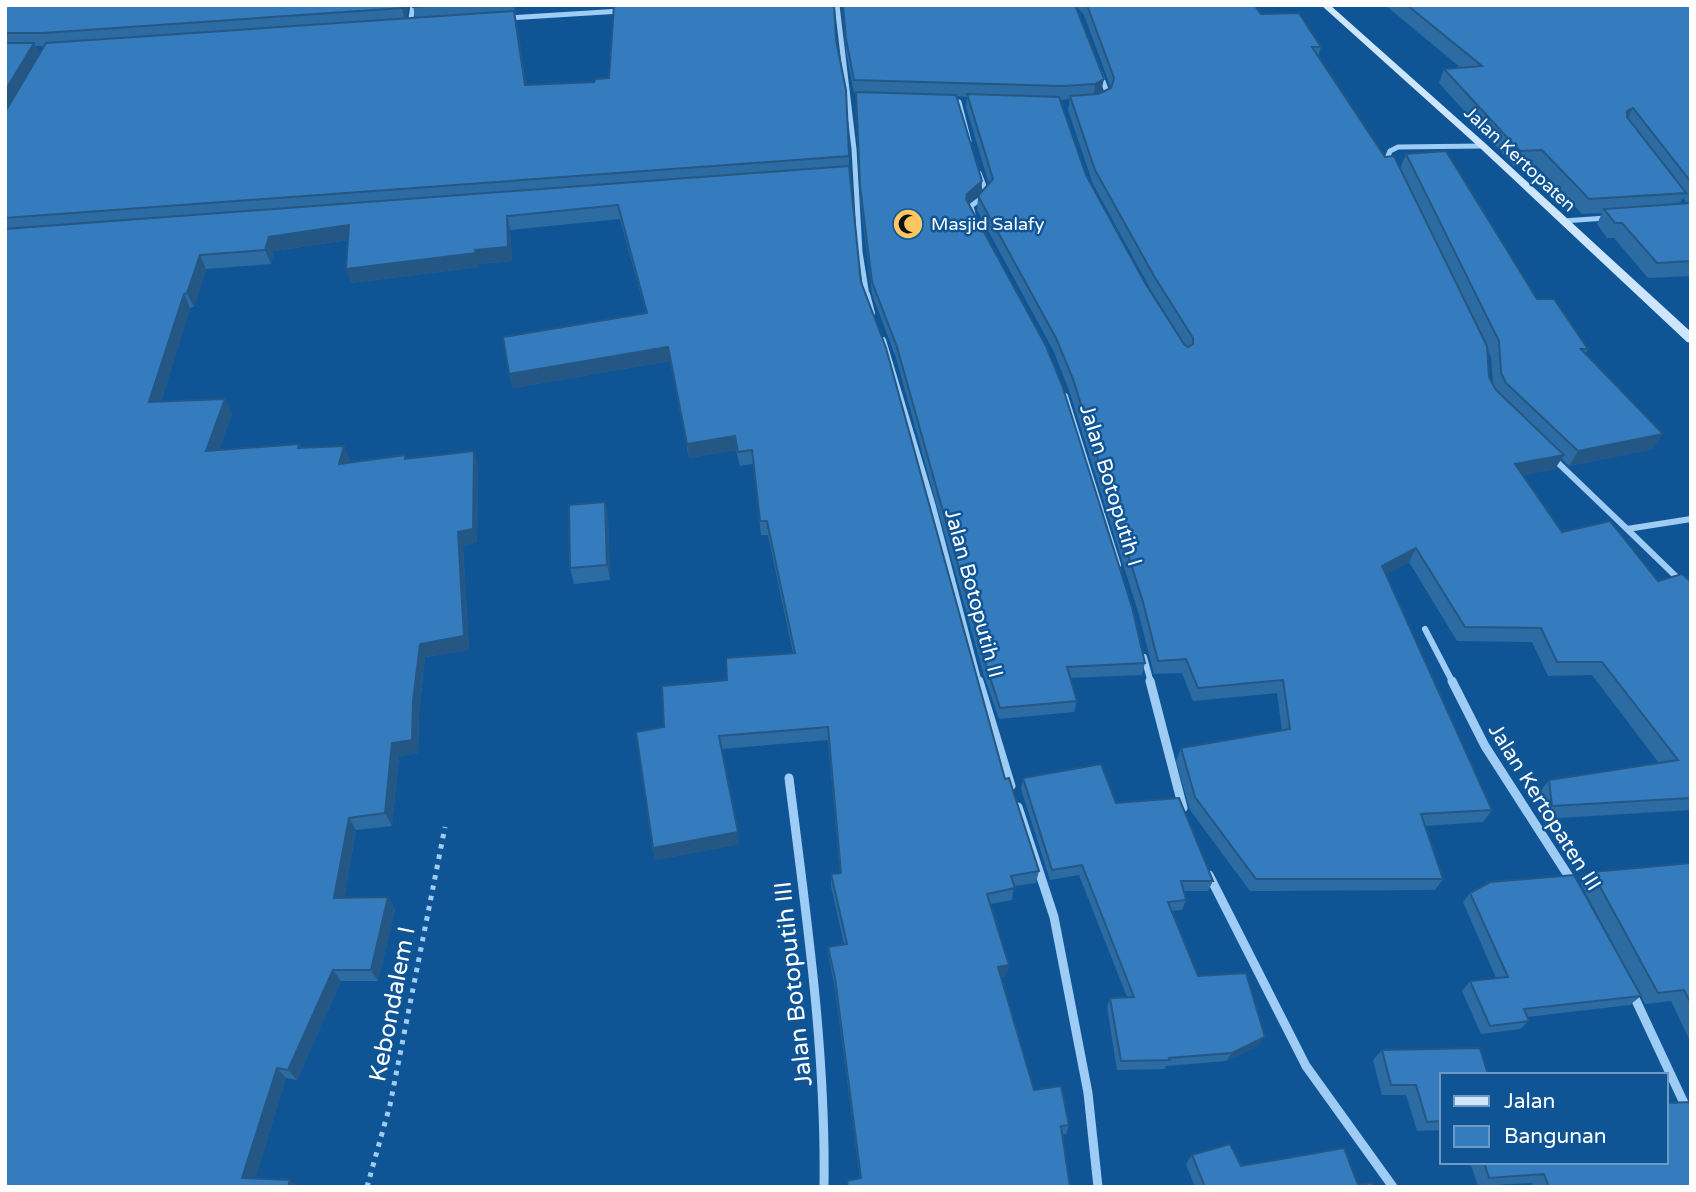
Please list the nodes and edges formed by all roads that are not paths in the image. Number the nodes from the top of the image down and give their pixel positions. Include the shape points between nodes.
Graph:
1 (414, 5) edge
2 (837, 5) edge
3 (1325, 5) edge
4 (633, 10) edge
5 (502, 19) edge
6 (423, 24) edge
7 (1098, 67) edge
8 (946, 101) edge
9 (959, 102) junction
10 (972, 102) edge
11 (1094, 103) edge
12 (1483, 146) junction
13 (973, 154) edge
14 (976, 164) edge
15 (1394, 168) edge
16 (856, 174) junction
17 (842, 175) edge
18 (1612, 217) edge
19 (976, 221) edge
20 (1562, 221) junction
21 (876, 323) edge
22 (881, 335) edge
23 (1691, 340) edge
24 (1061, 385) edge
25 (1551, 456) edge
26 (1691, 519) edge
27 (1627, 529) junction
28 (1122, 577) edge
29 (1691, 591) edge
30 (1425, 629) dead end
31 (1140, 643) edge
32 (789, 778) dead end
33 (1186, 819) edge
34 (1206, 867) edge
35 (1578, 894) edge
36 (1631, 990) edge
37 (1691, 1118) edge
38 (824, 1187) edge
39 (1098, 1187) edge
40 (1392, 1187) edge

1 - 6 street via 410,25
2 - 16 street
3 - 12 street, Jalan Kertopaten
4 - 5 street
7 - 11 street via 1107,92
8 - 9 street
9 - 10 street
9 - 13 street
12 - 15 street via 1398,148 1388,156
12 - 20 street, Jalan Kertopaten
14 - 19 street via 986,194 971,206
16 - 17 street
16 - 21 street via 860,260
18 - 20 street
20 - 23 street, Jalan Kertopaten
22 - 39 street, Jalan Botoputih II via 990,721 1054,917 1088,1093
24 - 28 street, Jalan Botoputih I
25 - 27 street
26 - 27 street
27 - 29 street
30 - 35 street, Jalan Kertopaten III via 1485,746
31 - 33 street
32 - 38 street, Jalan Botoputih III via 821,1045
34 - 40 street via 1306,1066
36 - 37 street

